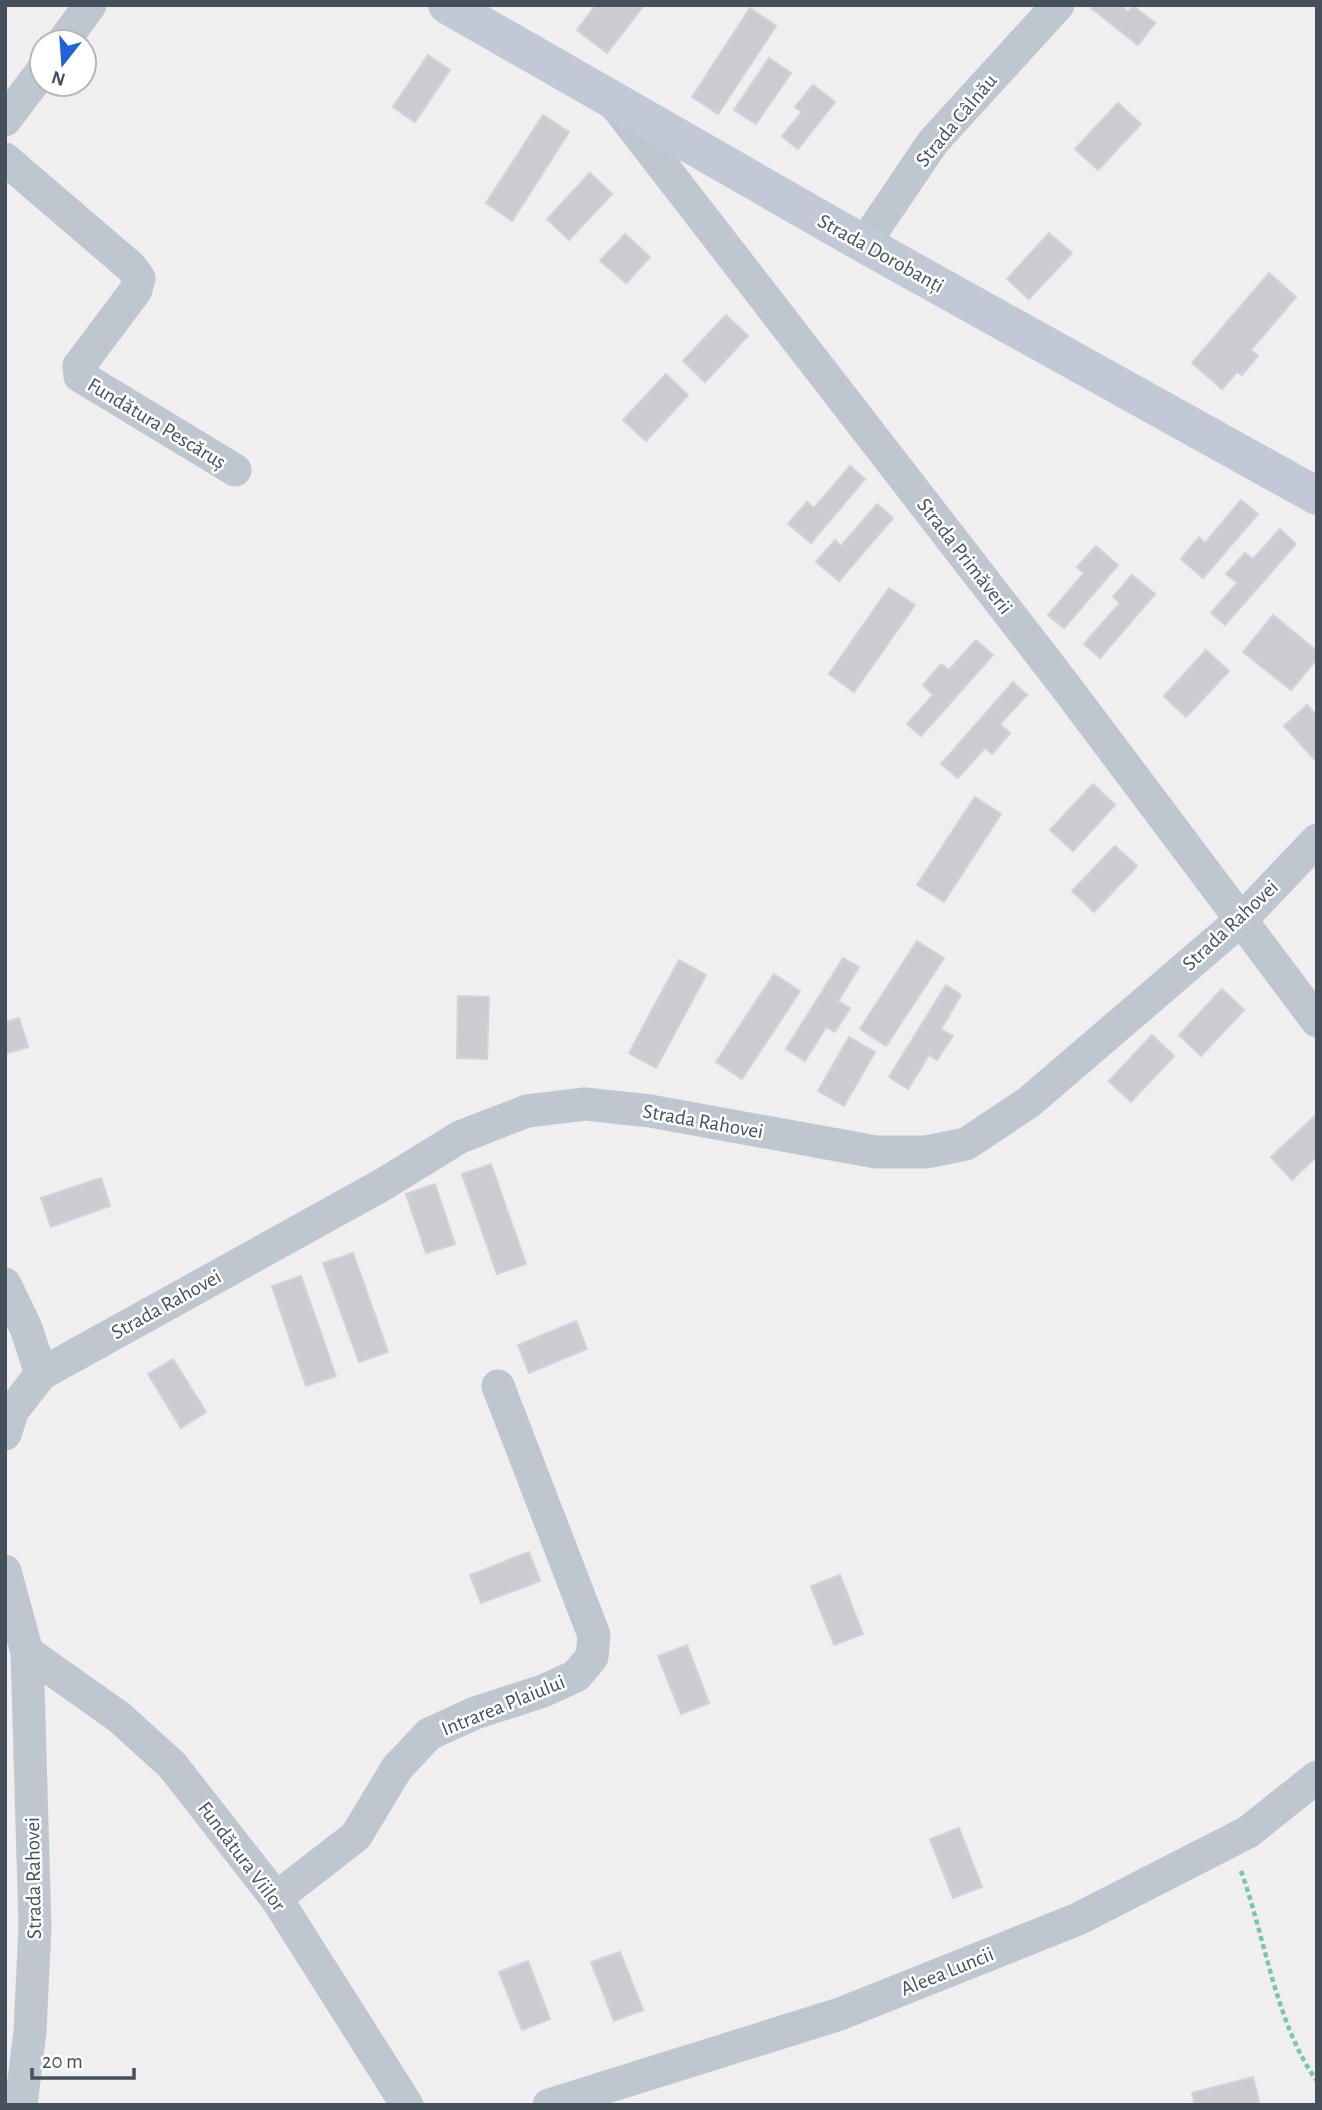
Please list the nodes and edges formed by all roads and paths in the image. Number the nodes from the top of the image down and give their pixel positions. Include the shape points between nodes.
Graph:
1 (90, 5) edge
2 (447, 5) edge
3 (1058, 5) edge
4 (73, 28) edge
5 (28, 90) edge
6 (608, 95) junction
7 (5, 120) edge
8 (5, 159) edge
9 (863, 244) junction
10 (235, 470) dead end
11 (1317, 496) edge
12 (1317, 840) edge
13 (1241, 920) junction
14 (1317, 1021) edge
15 (5, 1284) edge
16 (41, 1374) junction
17 (498, 1386) dead end
18 (5, 1434) edge
19 (5, 1571) edge
20 (27, 1651) junction
21 (1317, 1777) edge
22 (1230, 1841) junction
23 (276, 1898) junction
24 (1317, 2081) edge
25 (21, 2105) edge
26 (407, 2105) edge
27 (549, 2105) edge

1 - 4 street
2 - 6 main road, Strada Dorobanți
3 - 9 street, Strada Câlnău via 933,142
5 - 7 street
6 - 9 main road, Strada Dorobanți
6 - 13 street, Strada Primăverii
8 - 10 street, Fundătura Pescăruș via 139,278 136,290 79,366 80,376
9 - 11 main road, Strada Dorobanți
12 - 13 street, Strada Rahovei
13 - 14 street, Strada Primăverii
13 - 16 street, Strada Rahovei via 1030,1102 966,1144 926,1152 876,1152 650,1111 585,1104 527,1111 460,1138
15 - 16 street
16 - 18 street via 13,1410
17 - 23 street, Intrarea Plaiului via 594,1635 592,1657 576,1676 429,1734 397,1768 356,1836
19 - 20 street, Strada Rahovei
20 - 23 street, Fundătura Viilor via 119,1717 172,1765
20 - 25 street, Strada Rahovei via 36,1926
21 - 22 street, Aleea Luncii
22 - 24 path via 1282,2007 1305,2065
22 - 27 street, Aleea Luncii via 1078,1919 840,2014
23 - 26 street, Fundătura Viilor

